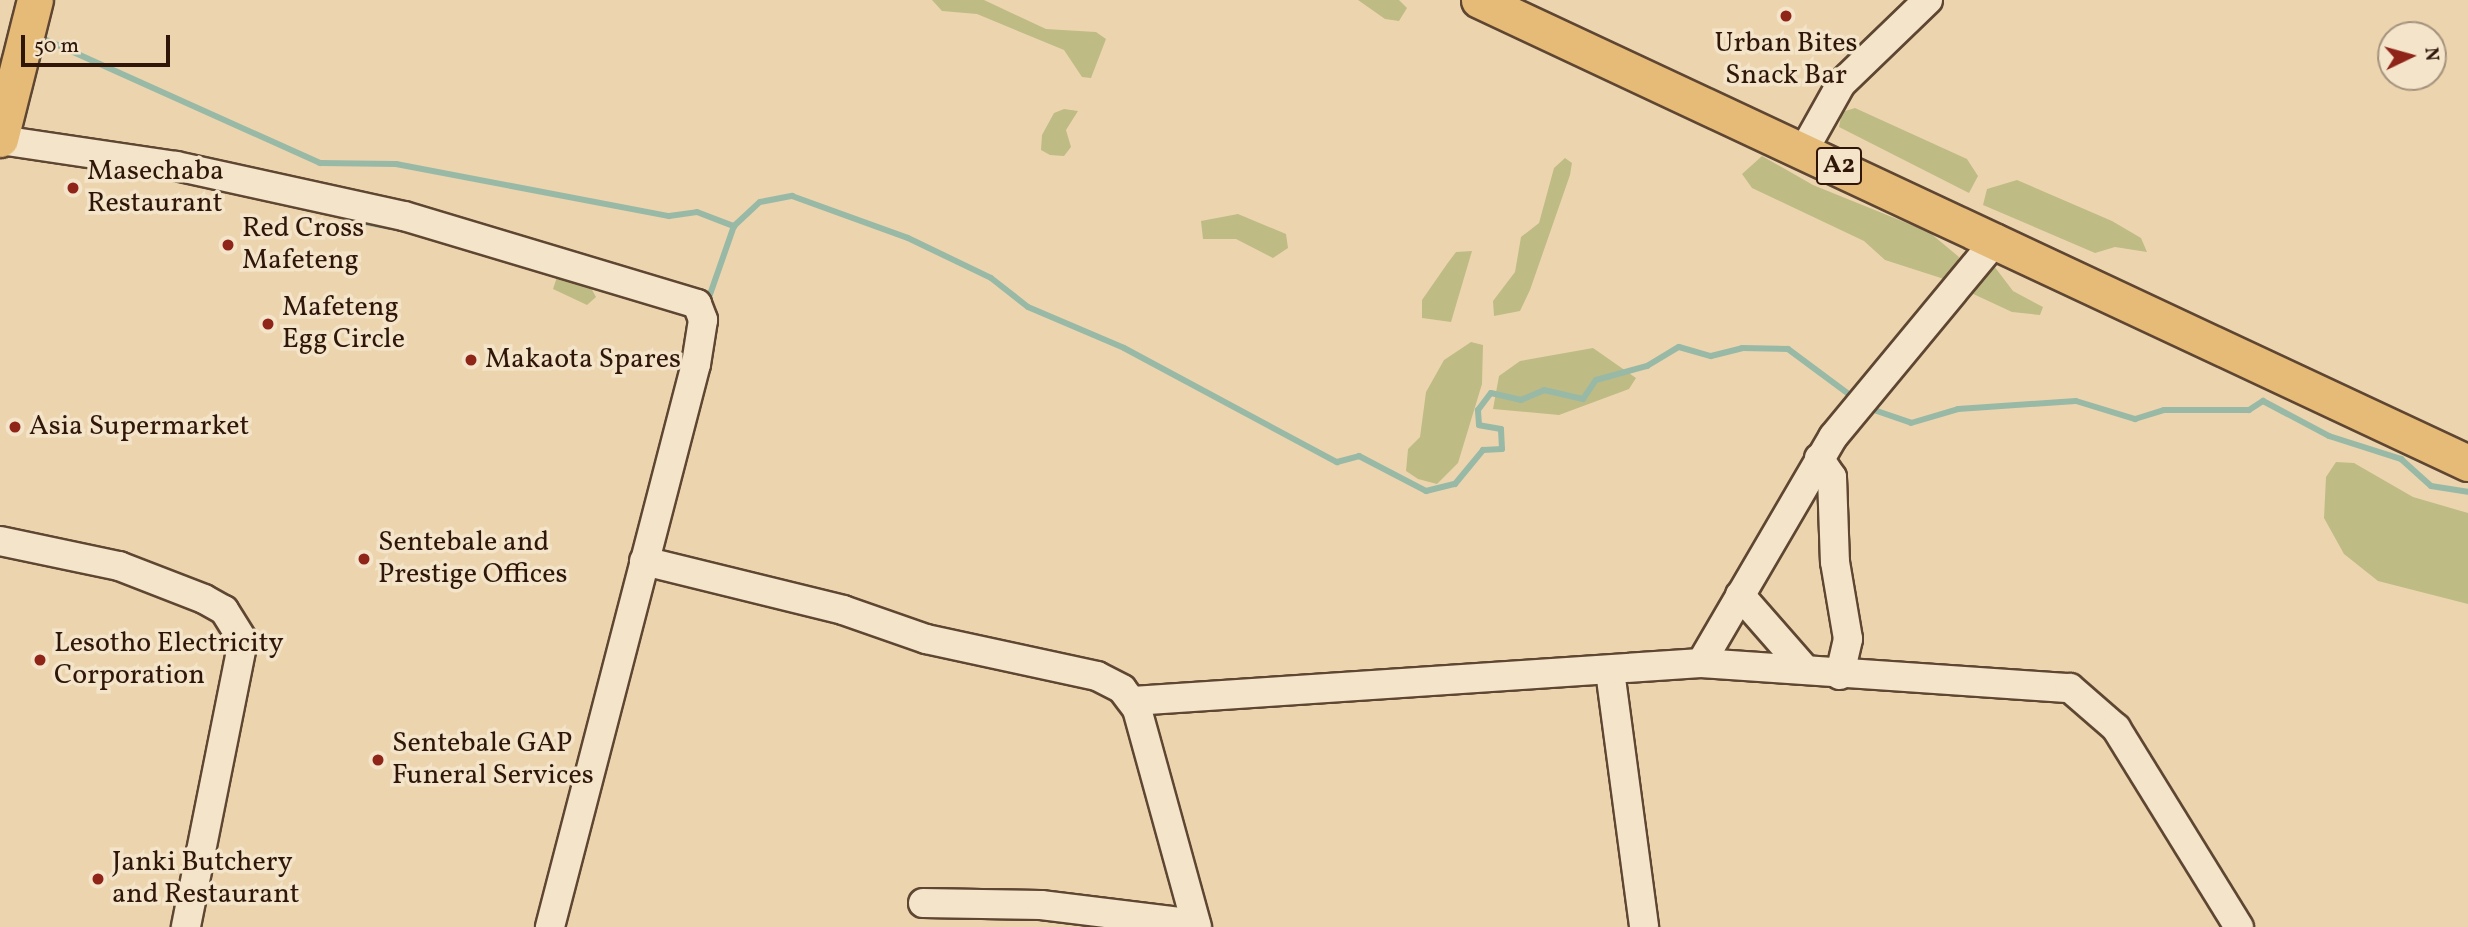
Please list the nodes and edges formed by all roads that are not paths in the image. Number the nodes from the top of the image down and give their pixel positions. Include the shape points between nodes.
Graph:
1 (35, 0) edge
2 (1479, 0) edge
3 (1928, 0) edge
4 (0, 140) edge
5 (1804, 150) junction
6 (1997, 239) junction
7 (1819, 458) junction
8 (2468, 463) edge
9 (0, 541) edge
10 (644, 561) junction
11 (1740, 595) junction
12 (1701, 663) junction
13 (1802, 667) junction
14 (1610, 671) junction
15 (1840, 675) junction
16 (1133, 701) junction
17 (923, 903) dead end
18 (1196, 925) edge
19 (186, 927) edge
20 (551, 927) edge
21 (1644, 927) edge
22 (2239, 927) edge

1 - 4 main road
2 - 5 main road, A2
3 - 5 street via 1841,85
4 - 10 street via 176,166 404,216 696,304 703,320 696,364
5 - 6 main road, A2
6 - 7 street
6 - 8 main road, A2
7 - 11 street
7 - 15 street via 1832,477 1835,562 1848,639
9 - 19 street via 118,566 204,599 224,610 243,641
10 - 16 street via 843,610 926,639 1097,676
10 - 20 street
11 - 12 street
11 - 13 street
12 - 13 street
12 - 14 street
13 - 15 street
14 - 16 street
14 - 21 street
15 - 22 street via 2070,688 2116,729
16 - 18 street
17 - 18 street via 1041,905

